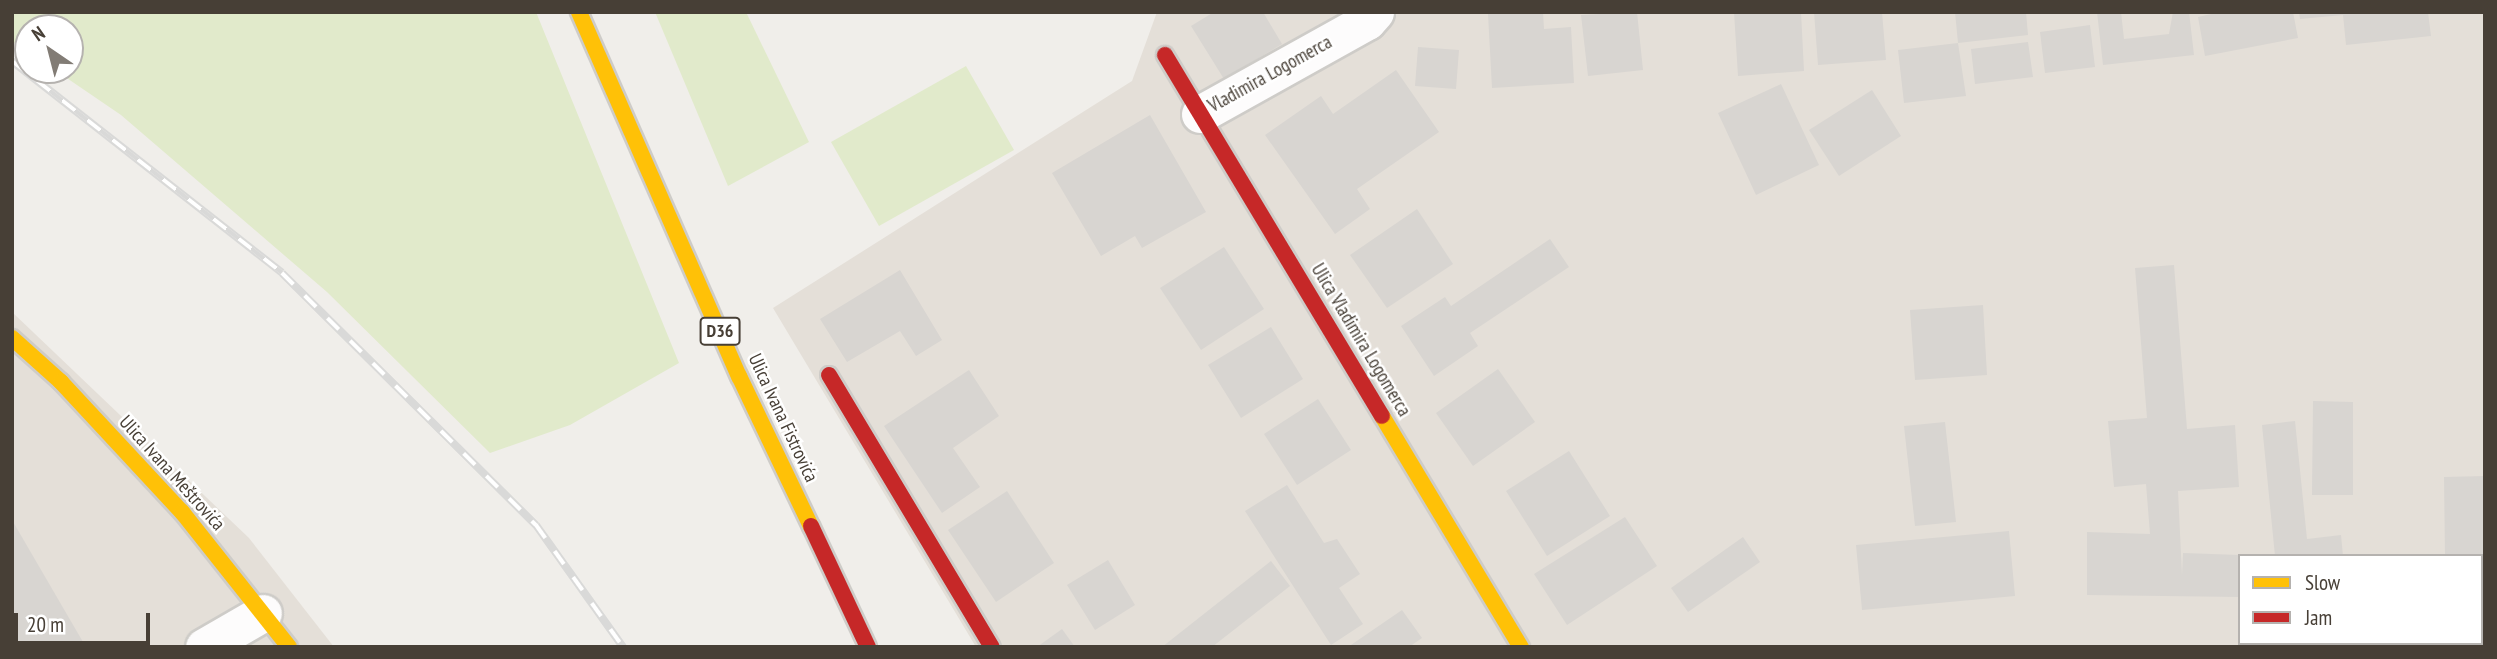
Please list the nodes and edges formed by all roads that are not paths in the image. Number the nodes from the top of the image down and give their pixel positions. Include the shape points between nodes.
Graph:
1 (579, 12) edge
2 (1376, 12) edge
3 (1165, 55) dead end
4 (1200, 114) junction
5 (12, 338) edge
6 (829, 375) dead end
7 (263, 612) junction
8 (204, 647) edge
9 (289, 647) edge
10 (868, 647) edge
11 (992, 647) edge
12 (1521, 647) edge

1 - 10 street, Ulica Ivana Fistrovića / D36 via 739,376
2 - 4 street, Vladimira Logomerca via 1367,22
3 - 4 street, Ulica Vladimira Logomerca
4 - 12 street, Ulica Vladimira Logomerca
5 - 7 street, Ulica Ivana Meštrovića via 61,382 183,512
6 - 11 street
7 - 8 street
7 - 9 street, Ulica Ivana Meštrovića

